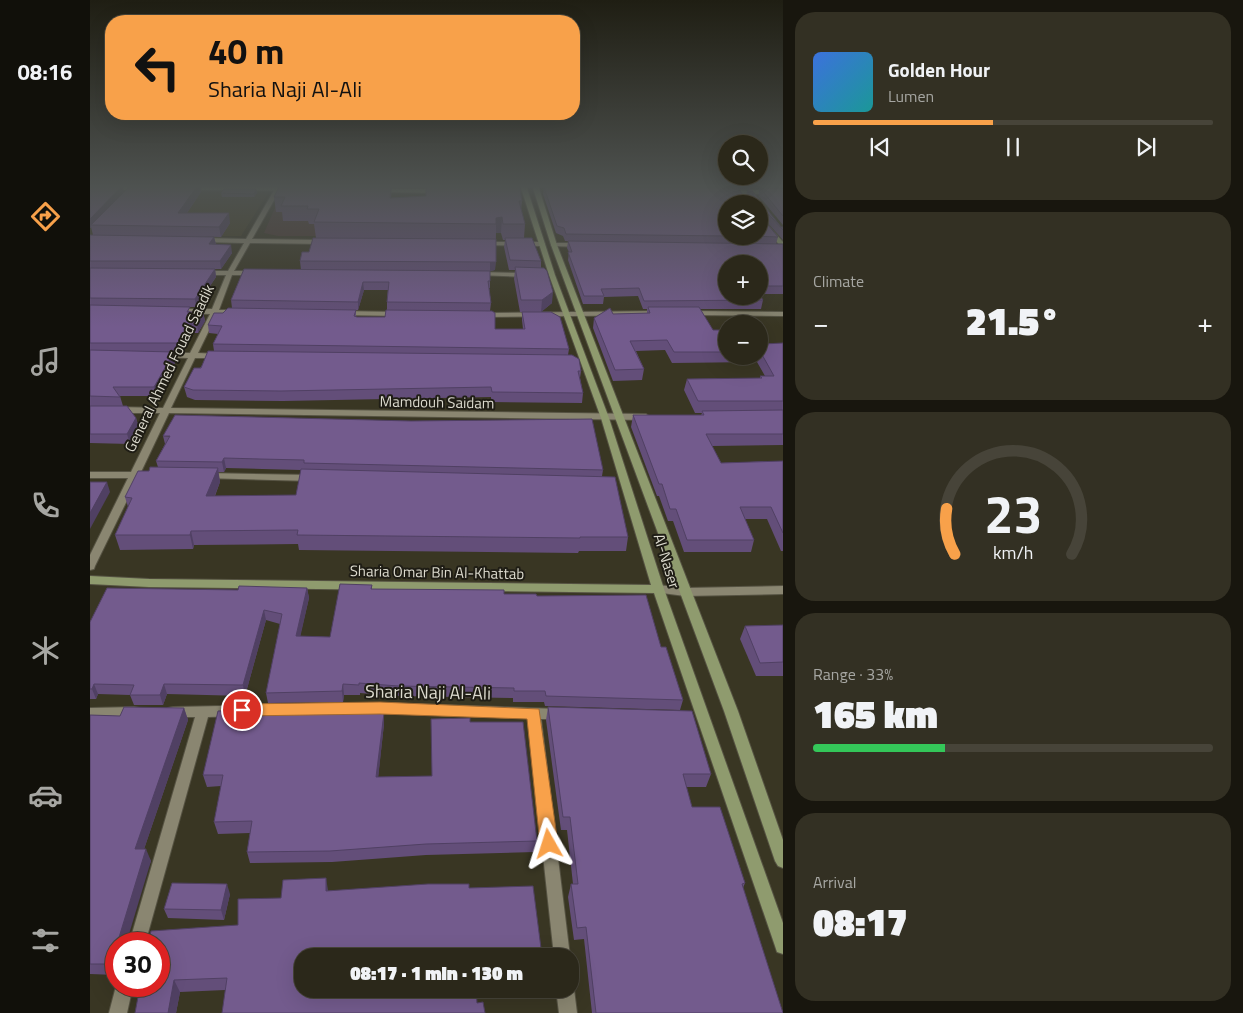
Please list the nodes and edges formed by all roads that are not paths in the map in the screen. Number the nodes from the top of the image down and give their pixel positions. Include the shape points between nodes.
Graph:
1 (255, 232) edge
2 (538, 232) edge
3 (550, 232) edge
4 (771, 232) edge
5 (200, 240) edge
6 (250, 241) junction
7 (327, 242) edge
8 (479, 244) edge
9 (542, 244) junction
10 (554, 245) junction
11 (584, 245) edge
12 (783, 247) edge
13 (773, 248) edge
14 (200, 273) edge
15 (230, 273) junction
16 (259, 273) edge
17 (474, 274) edge
18 (532, 275) edge
19 (542, 275) edge
20 (552, 275) junction
21 (166, 311) edge
22 (214, 312) junction
23 (243, 312) edge
24 (331, 313) edge
25 (410, 314) edge
26 (783, 314) edge
27 (478, 315) edge
28 (666, 315) edge
29 (568, 316) junction
30 (580, 316) junction
31 (783, 318) edge
32 (155, 355) edge
33 (192, 356) junction
34 (232, 356) edge
35 (576, 361) edge
36 (585, 361) junction
37 (109, 410) edge
38 (166, 411) junction
39 (618, 417) junction
40 (657, 417) edge
41 (605, 418) junction
42 (90, 475) edge
43 (133, 475) junction
44 (163, 475) edge
45 (192, 476) edge
46 (320, 478) edge
47 (90, 566) edge
48 (90, 580) edge
49 (658, 589) junction
50 (783, 590) edge
51 (685, 592) junction
52 (311, 709) edge
53 (291, 710) edge
54 (203, 711) junction
55 (90, 713) edge
56 (534, 713) junction
57 (577, 714) edge
58 (685, 717) edge
59 (705, 718) junction
60 (783, 861) edge
61 (140, 932) edge
62 (783, 946) edge
63 (561, 948) edge
64 (122, 997) edge
65 (566, 998) edge
66 (118, 1013) edge
67 (568, 1013) edge

1 - 6 street, General Ahmed Fouad Saadik
2 - 9 main road, Al-Naser
3 - 10 main road, Al-Naser
4 - 12 main road
5 - 6 street
6 - 7 street
6 - 15 street, General Ahmed Fouad Saadik
8 - 9 street
9 - 20 main road, Al-Naser
10 - 11 street
10 - 30 main road, Al-Naser
12 - 13 street
14 - 15 street
15 - 16 street
15 - 22 street, General Ahmed Fouad Saadik
17 - 18 street
19 - 20 street
20 - 29 main road, Al-Naser
21 - 22 street
22 - 23 street
22 - 33 street, General Ahmed Fouad Saadik
24 - 25 street
26 - 31 street via 685,315
27 - 29 street
28 - 30 street
29 - 30 street
29 - 36 main road, Al-Naser
30 - 39 main road, Al-Naser
32 - 33 street
33 - 34 street
33 - 38 street, General Ahmed Fouad Saadik
35 - 36 street
36 - 41 main road, Al-Naser
37 - 38 street, Mamdouh Saidam
38 - 41 street, Mamdouh Saidam
38 - 43 street, General Ahmed Fouad Saadik
39 - 40 street, Mamdouh Saidam
39 - 41 street, Mamdouh Saidam
39 - 51 main road, Al-Naser
41 - 49 main road, Al-Naser via 622,486
42 - 43 street
43 - 44 street
43 - 47 street, General Ahmed Fouad Saadik
45 - 46 street
48 - 49 main road, Sharia Omar Bin Al-Khattab via 149,584
49 - 51 street, Sharia Omar Bin Al-Khattab
49 - 59 main road, Al-Naser
50 - 51 street, Sharia Omar Bin Al-Khattab
51 - 60 main road, Al-Naser
52 - 56 street, Sharia Naji Al-Ali
53 - 54 street
54 - 55 street
54 - 61 street
56 - 57 street, Sharia Naji Al-Ali
56 - 63 street
58 - 59 street
59 - 62 main road, Al-Naser
64 - 66 street
65 - 67 street

